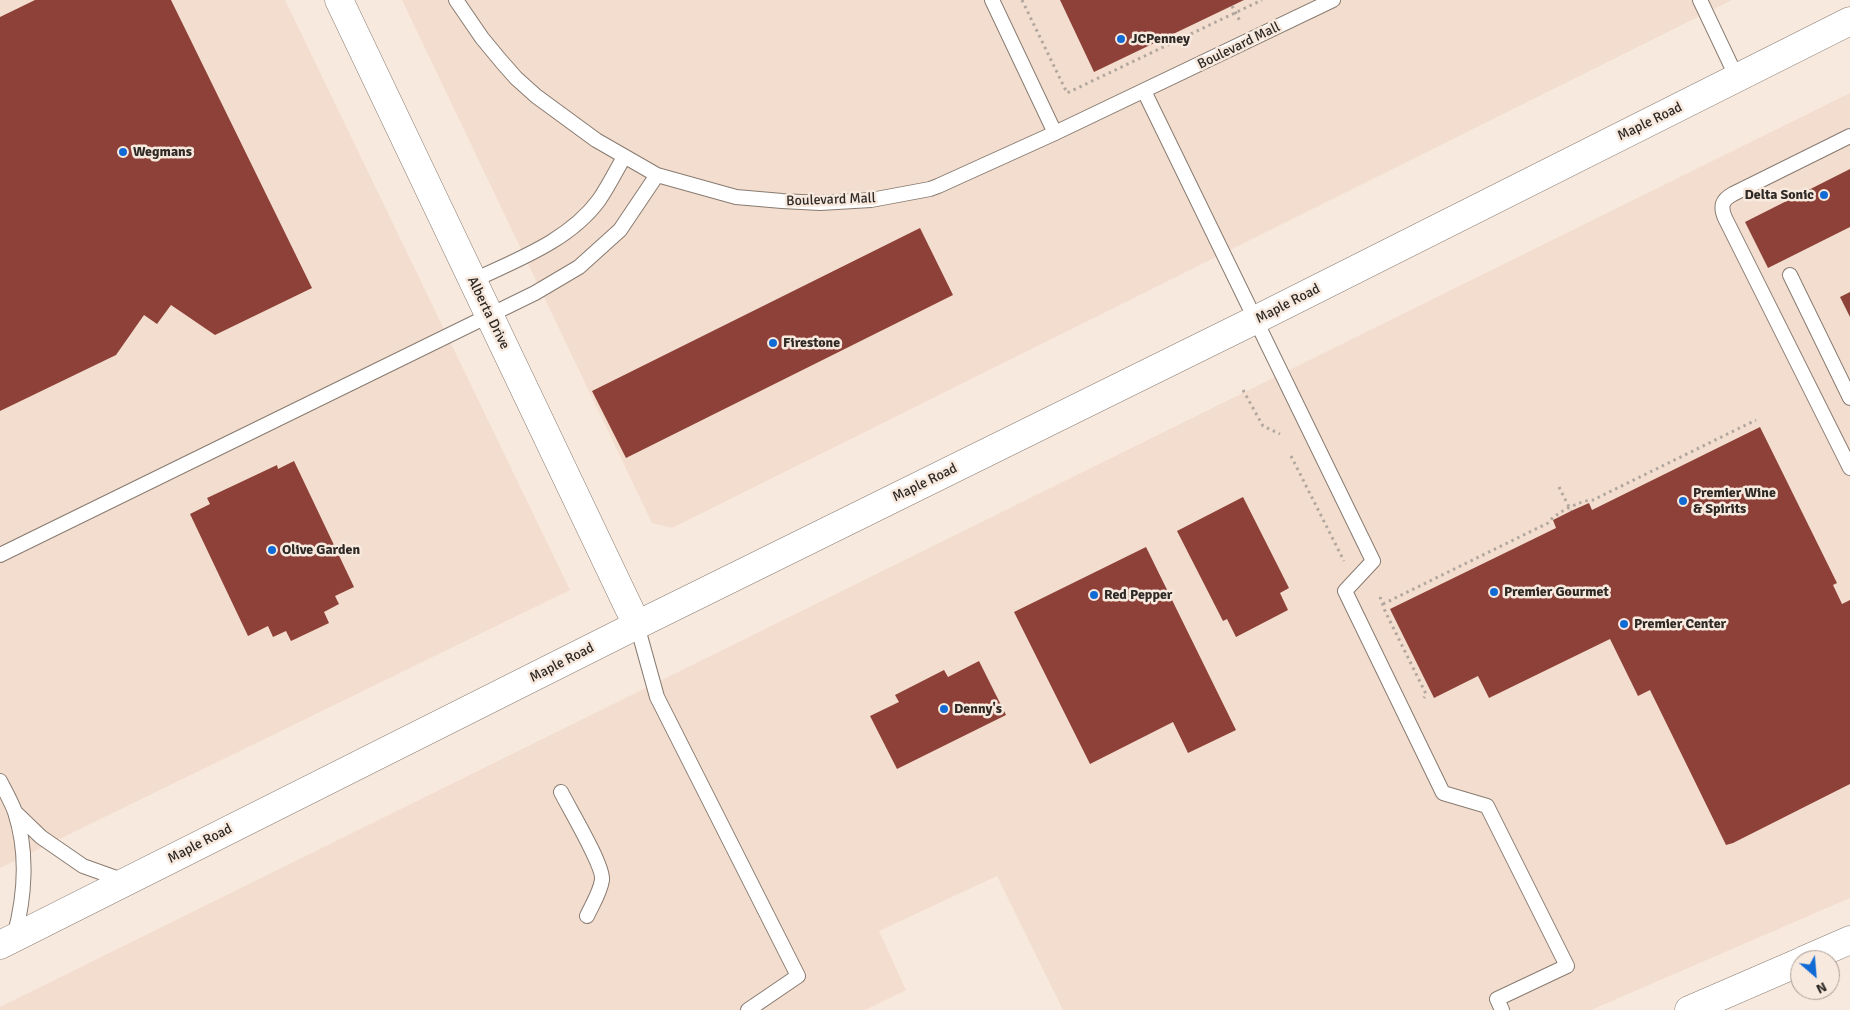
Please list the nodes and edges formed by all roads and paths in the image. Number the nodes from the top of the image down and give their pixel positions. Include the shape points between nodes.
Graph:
1 (339, 0) edge
2 (456, 0) edge
3 (992, 0) edge
4 (1022, 0) edge
5 (1262, 0) edge
6 (1333, 0) edge
7 (1700, 0) edge
8 (1232, 6) dead end
9 (1236, 12) junction
10 (1240, 20) dead end
11 (1850, 21) edge
12 (1737, 78) junction
13 (1144, 91) junction
14 (1055, 133) junction
15 (1850, 136) edge
16 (624, 157) junction
17 (657, 175) junction
18 (1790, 275) dead end
19 (472, 281) junction
20 (489, 314) junction
21 (1254, 320) junction
22 (1243, 390) dead end
23 (1850, 398) edge
24 (1756, 420) dead end
25 (1280, 434) dead end
26 (1291, 456) dead end
27 (1850, 468) edge
28 (1559, 487) dead end
29 (1570, 510) junction
30 (0, 555) edge
31 (1346, 566) dead end
32 (1380, 597) dead end
33 (1383, 604) junction
34 (637, 625) junction
35 (1424, 698) dead end
36 (0, 781) edge
37 (561, 792) dead end
38 (15, 812) junction
39 (127, 881) junction
40 (587, 916) dead end
41 (1850, 940) edge
42 (7, 941) edge
43 (1827, 950) edge
44 (1790, 967) edge
45 (1698, 1008) edge
46 (748, 1010) edge
47 (1502, 1010) edge

1 - 19 main road, Alberta Drive
2 - 16 lane, Boulevard Mall via 482,38 516,78 556,111
3 - 14 lane
4 - 9 path via 1067,93
5 - 9 path
6 - 13 lane, Boulevard Mall
7 - 12 lane
8 - 9 path
9 - 10 path
11 - 12 main road, Maple Road
12 - 21 main road, Maple Road
13 - 14 lane, Boulevard Mall
13 - 21 lane
14 - 17 lane, Boulevard Mall via 930,189 871,200 782,202 736,197
15 - 27 lane via 1733,194 1722,204 1724,218
16 - 17 lane, Boulevard Mall
16 - 19 lane via 598,201 582,219 554,241
17 - 20 lane via 620,230 579,267 535,293
18 - 23 lane
19 - 20 main road, Alberta Drive
20 - 30 lane
20 - 34 main road, Alberta Drive
21 - 34 main road, Maple Road
21 - 47 lane via 1373,561 1345,591 1434,775 1443,793 1487,806 1567,966 1497,999
22 - 25 path via 1263,426
24 - 29 path
26 - 31 path
28 - 29 path
29 - 33 path
32 - 33 path
33 - 35 path via 1426,694
34 - 39 main road, Maple Road
34 - 46 lane via 657,697 798,976
36 - 38 lane
37 - 40 lane via 602,879
38 - 39 lane via 41,837 84,866
38 - 42 lane via 22,846 23,898
39 - 42 main road, Maple Road
41 - 43 main road
44 - 45 main road

